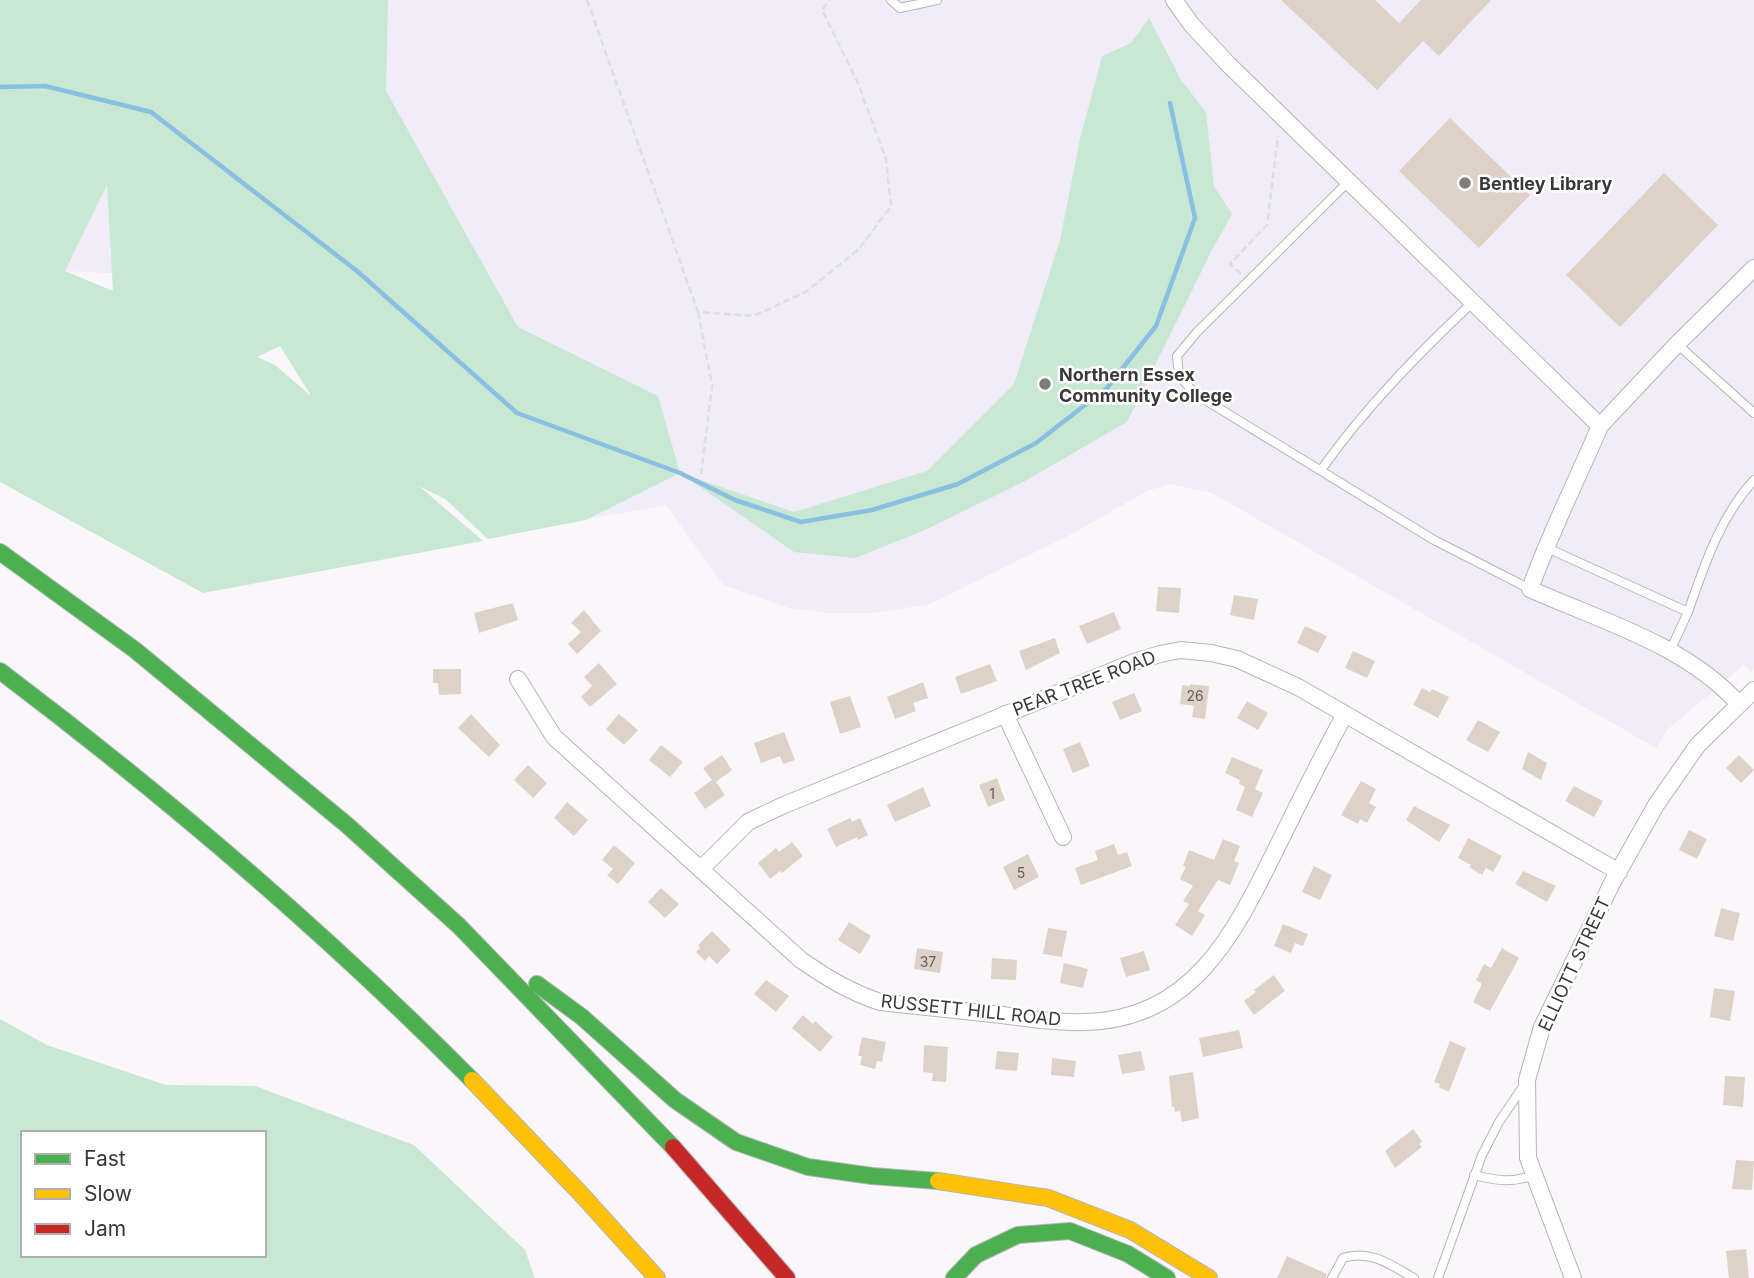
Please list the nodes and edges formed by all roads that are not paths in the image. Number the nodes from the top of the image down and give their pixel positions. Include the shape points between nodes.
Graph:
1 (891, 0) edge
2 (937, 0) edge
3 (1174, 0) edge
4 (1348, 182) junction
5 (1754, 268) edge
6 (1473, 302) junction
7 (1677, 344) junction
8 (1754, 413) edge
9 (1600, 426) junction
10 (1321, 470) junction
11 (1754, 480) edge
12 (1545, 547) junction
13 (0, 552) edge
14 (1530, 589) junction
15 (1688, 612) junction
16 (1670, 651) junction
17 (0, 671) edge
18 (519, 679) dead end
19 (1754, 690) edge
20 (1738, 703) junction
21 (1005, 714) junction
22 (1345, 714) junction
23 (1063, 837) dead end
24 (702, 868) junction
25 (1619, 872) junction
26 (459, 926) junction
27 (1527, 1080) junction
28 (1474, 1175) junction
29 (1535, 1175) junction
30 (657, 1278) edge
31 (787, 1278) edge
32 (954, 1278) edge
33 (1167, 1278) edge
34 (1209, 1278) edge
35 (1332, 1278) edge
36 (1414, 1278) edge
37 (1438, 1278) edge
38 (1573, 1278) edge

1 - 2 lane via 900,8
3 - 4 street via 1218,53
4 - 6 street
4 - 10 lane via 1177,356 1179,375 1194,393
5 - 7 street
6 - 9 street
6 - 10 lane via 1344,437
7 - 8 lane
7 - 9 street
9 - 12 street
10 - 14 lane via 1434,540
11 - 15 lane via 1722,526
12 - 14 street
12 - 15 lane
13 - 26 highway via 198,701
14 - 16 street
15 - 16 lane
16 - 20 street via 1719,682
17 - 30 highway via 168,801 287,902 469,1075
18 - 24 street, RUSSETT HILL ROAD via 554,737
19 - 20 street, ELLIOTT STREET
20 - 25 street, ELLIOTT STREET via 1697,746 1656,805
21 - 22 street, PEAR TREE ROAD via 1134,662 1181,650 1237,659
21 - 23 street
21 - 24 street, PEAR TREE ROAD via 748,822
22 - 24 street, RUSSETT HILL ROAD via 1227,940 1207,967 1173,995 1122,1016 1088,1022 1047,1020 880,1002 828,980 801,960
22 - 25 street, PEAR TREE ROAD
25 - 27 street, ELLIOTT STREET via 1542,1027
26 - 31 highway via 656,1128
26 - 34 highway via 582,1017 675,1100 736,1142 808,1167 1048,1198 1130,1230
27 - 28 lane via 1499,1122
27 - 29 street, ELLIOTT STREET via 1528,1158
28 - 29 lane via 1498,1181
28 - 37 lane
29 - 38 street, ELLIOTT STREET
32 - 33 highway via 976,1255 1018,1235 1070,1231 1128,1254
35 - 36 lane via 1343,1258 1354,1254 1390,1264

